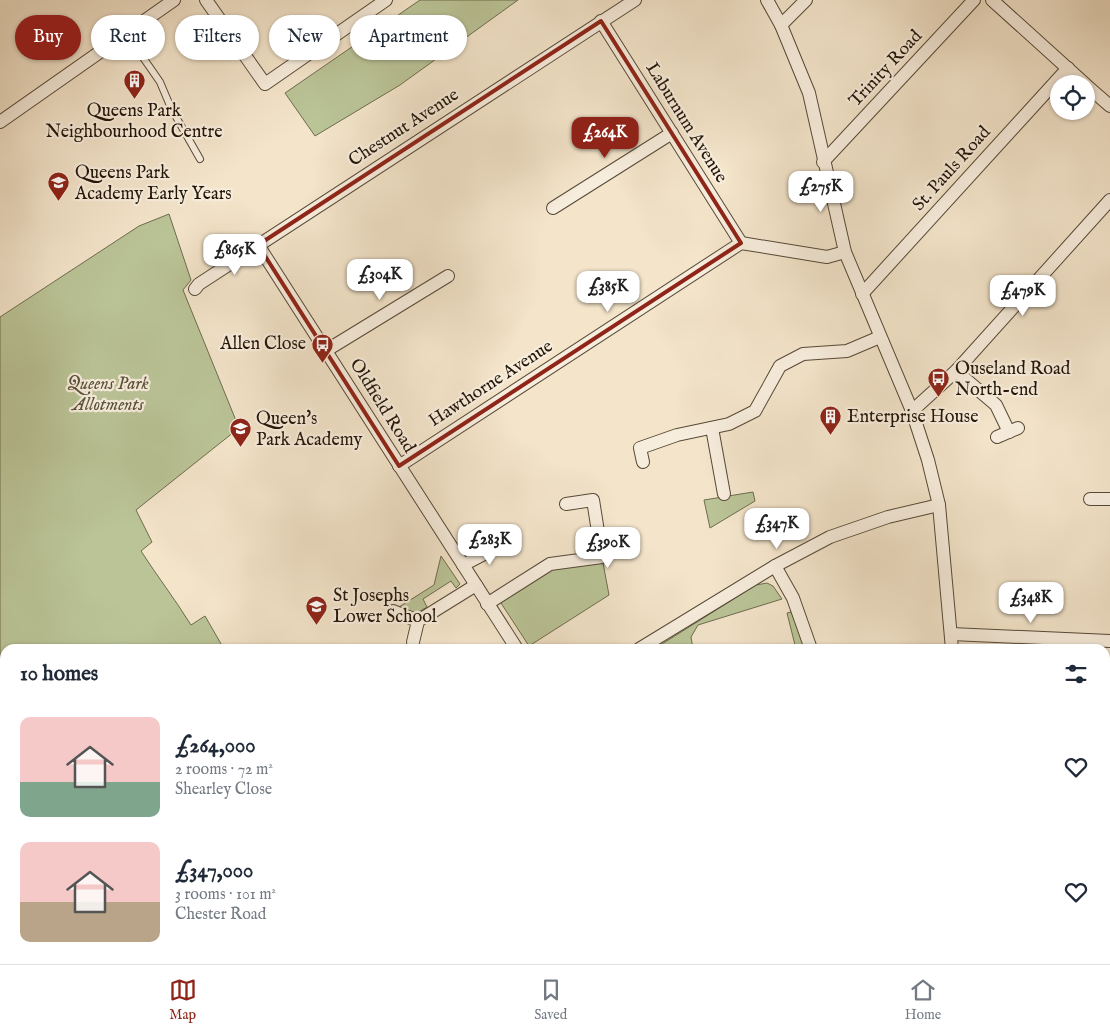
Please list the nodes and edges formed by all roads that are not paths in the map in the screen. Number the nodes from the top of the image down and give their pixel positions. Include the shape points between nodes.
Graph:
1 (174, 0) edge
2 (206, 0) edge
3 (386, 0) edge
4 (636, 0) edge
5 (767, 0) edge
6 (806, 0) edge
7 (974, 0) edge
8 (992, 0) edge
9 (152, 15) edge
10 (601, 21) junction
11 (781, 25) junction
12 (91, 58) edge
13 (145, 60) edge
14 (1068, 68) junction
15 (1076, 75) edge
16 (1095, 92) edge
17 (1110, 106) edge
18 (0, 122) edge
19 (672, 133) junction
20 (200, 159) dead end
21 (823, 162) junction
22 (1110, 200) edge
23 (552, 208) dead end
24 (741, 243) junction
25 (258, 245) junction
26 (845, 252) junction
27 (448, 276) dead end
28 (195, 288) dead end
29 (862, 294) junction
30 (880, 337) junction
31 (327, 350) junction
32 (956, 371) junction
33 (912, 411) junction
34 (712, 428) junction
35 (1008, 432) dead end
36 (643, 462) dead end
37 (398, 466) junction
38 (724, 494) dead end
39 (1090, 499) dead end
40 (1110, 499) edge
41 (566, 504) dead end
42 (939, 505) junction
43 (505, 543) dead end
44 (463, 565) junction
45 (775, 566) junction
46 (476, 585) junction
47 (487, 604) junction
48 (393, 611) dead end
49 (418, 621) junction
50 (951, 634) junction
51 (1110, 641) edge
52 (413, 642) dead end
53 (514, 644) edge
54 (647, 644) edge
55 (809, 644) edge
56 (952, 644) edge

1 - 9 street
2 - 3 street via 265,84
4 - 10 street, Chestnut Avenue
5 - 11 street
6 - 11 street
7 - 21 street, Trinity Road
8 - 14 street
10 - 19 street, Laburnum Avenue
10 - 25 street, Chestnut Avenue
11 - 21 street via 809,93
12 - 18 street
13 - 20 lane via 160,82
14 - 15 street
14 - 29 street, St. Pauls Road
16 - 17 street
19 - 23 street
19 - 24 street, Laburnum Avenue
21 - 26 street
22 - 32 street
24 - 26 street via 810,256 827,257
24 - 37 street, Hawthorne Avenue
25 - 28 street, Chestnut Avenue
25 - 31 street, Oldfield Road
26 - 29 street
27 - 31 street
29 - 30 street
30 - 33 street
30 - 34 street via 847,351 803,354 780,366 755,411 729,424
31 - 37 street, Oldfield Road
32 - 33 street
32 - 35 street via 996,405
33 - 42 street
34 - 36 street via 677,435 640,448
34 - 38 street
37 - 44 street, Oldfield Road
39 - 40 street
41 - 47 street via 593,500 602,557 550,564
42 - 45 street via 888,517 830,537
42 - 50 street
43 - 44 street
44 - 46 street, Oldfield Road
45 - 54 street
45 - 55 street via 792,598
46 - 47 street, Oldfield Road
46 - 49 street
47 - 53 street, Oldfield Road
48 - 49 street
49 - 52 street
50 - 51 street
50 - 56 street

